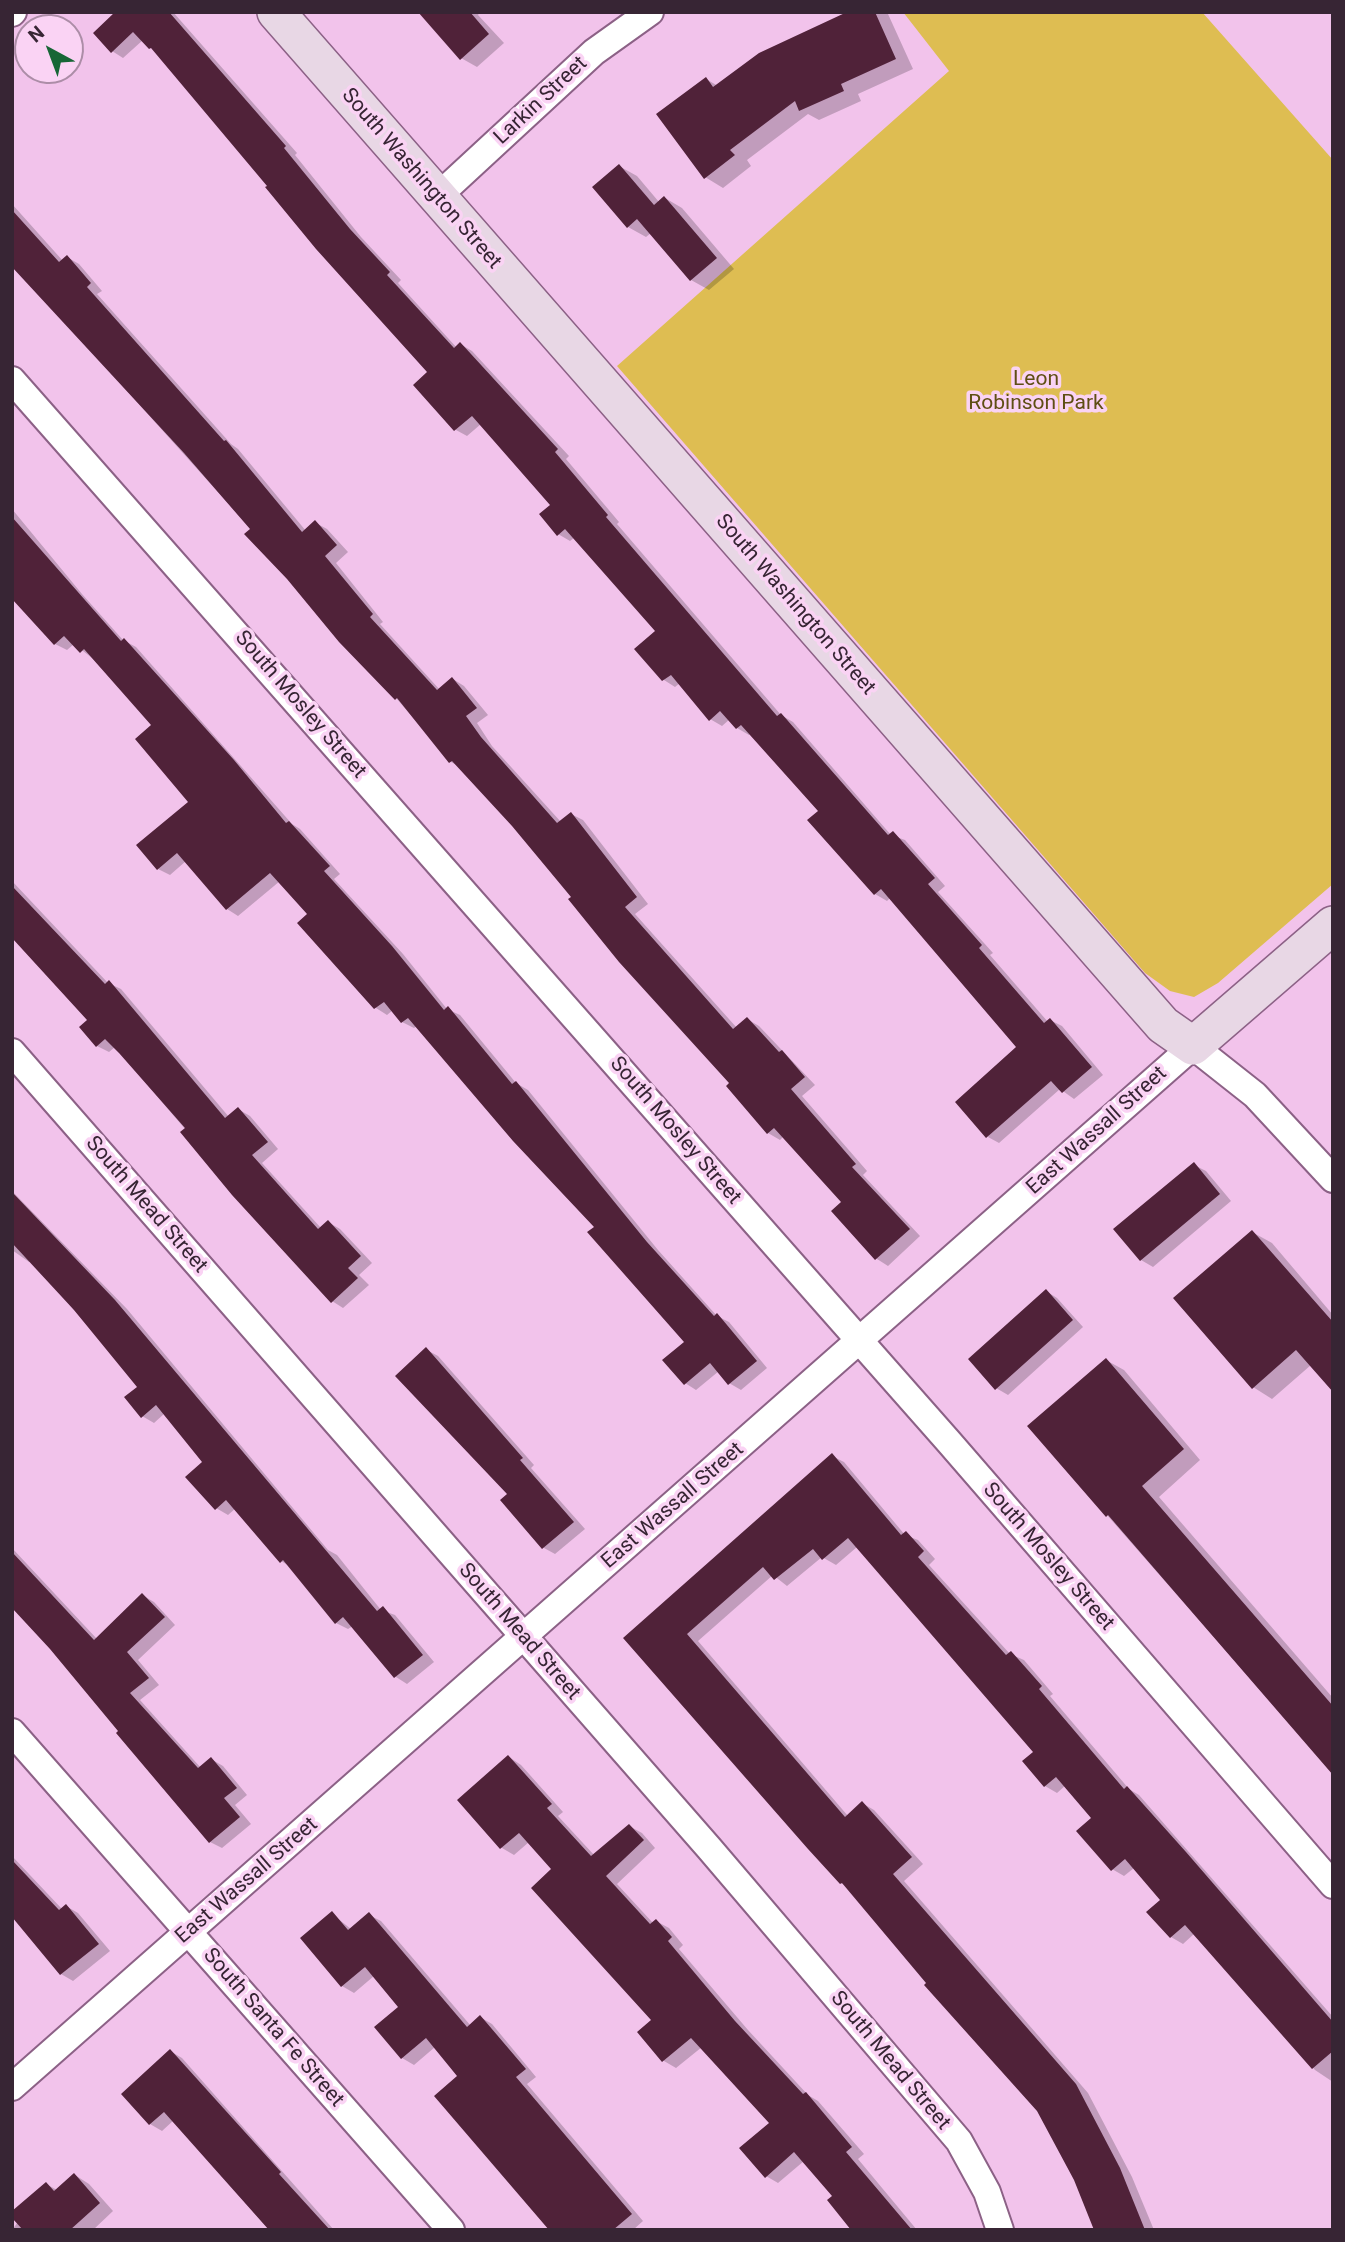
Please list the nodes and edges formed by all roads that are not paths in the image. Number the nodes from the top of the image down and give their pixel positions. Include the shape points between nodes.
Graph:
1 (276, 12) edge
2 (650, 12) edge
3 (437, 197) junction
4 (12, 380) edge
5 (1333, 926) edge
6 (1193, 1046) junction
7 (12, 1052) edge
8 (1333, 1178) edge
9 (860, 1341) junction
10 (523, 1638) junction
11 (12, 1732) edge
12 (1333, 1885) edge
13 (188, 1932) junction
14 (12, 2087) edge
15 (451, 2230) edge
16 (1000, 2230) edge

1 - 3 street, South Washington Street
2 - 3 street, Larkin Street via 594,52
3 - 6 street, South Washington Street via 1163,1025
4 - 9 street, South Mosley Street
5 - 6 street, East Wassall Street
6 - 8 street, South Washington Street via 1255,1095
6 - 9 street, East Wassall Street
7 - 10 street, South Mead Street
9 - 10 street, East Wassall Street
9 - 12 street, South Mosley Street
10 - 13 street, East Wassall Street
10 - 16 street, South Mead Street via 959,2141 987,2192
11 - 13 street, South Santa Fe Street
13 - 14 street, East Wassall Street
13 - 15 street, South Santa Fe Street

